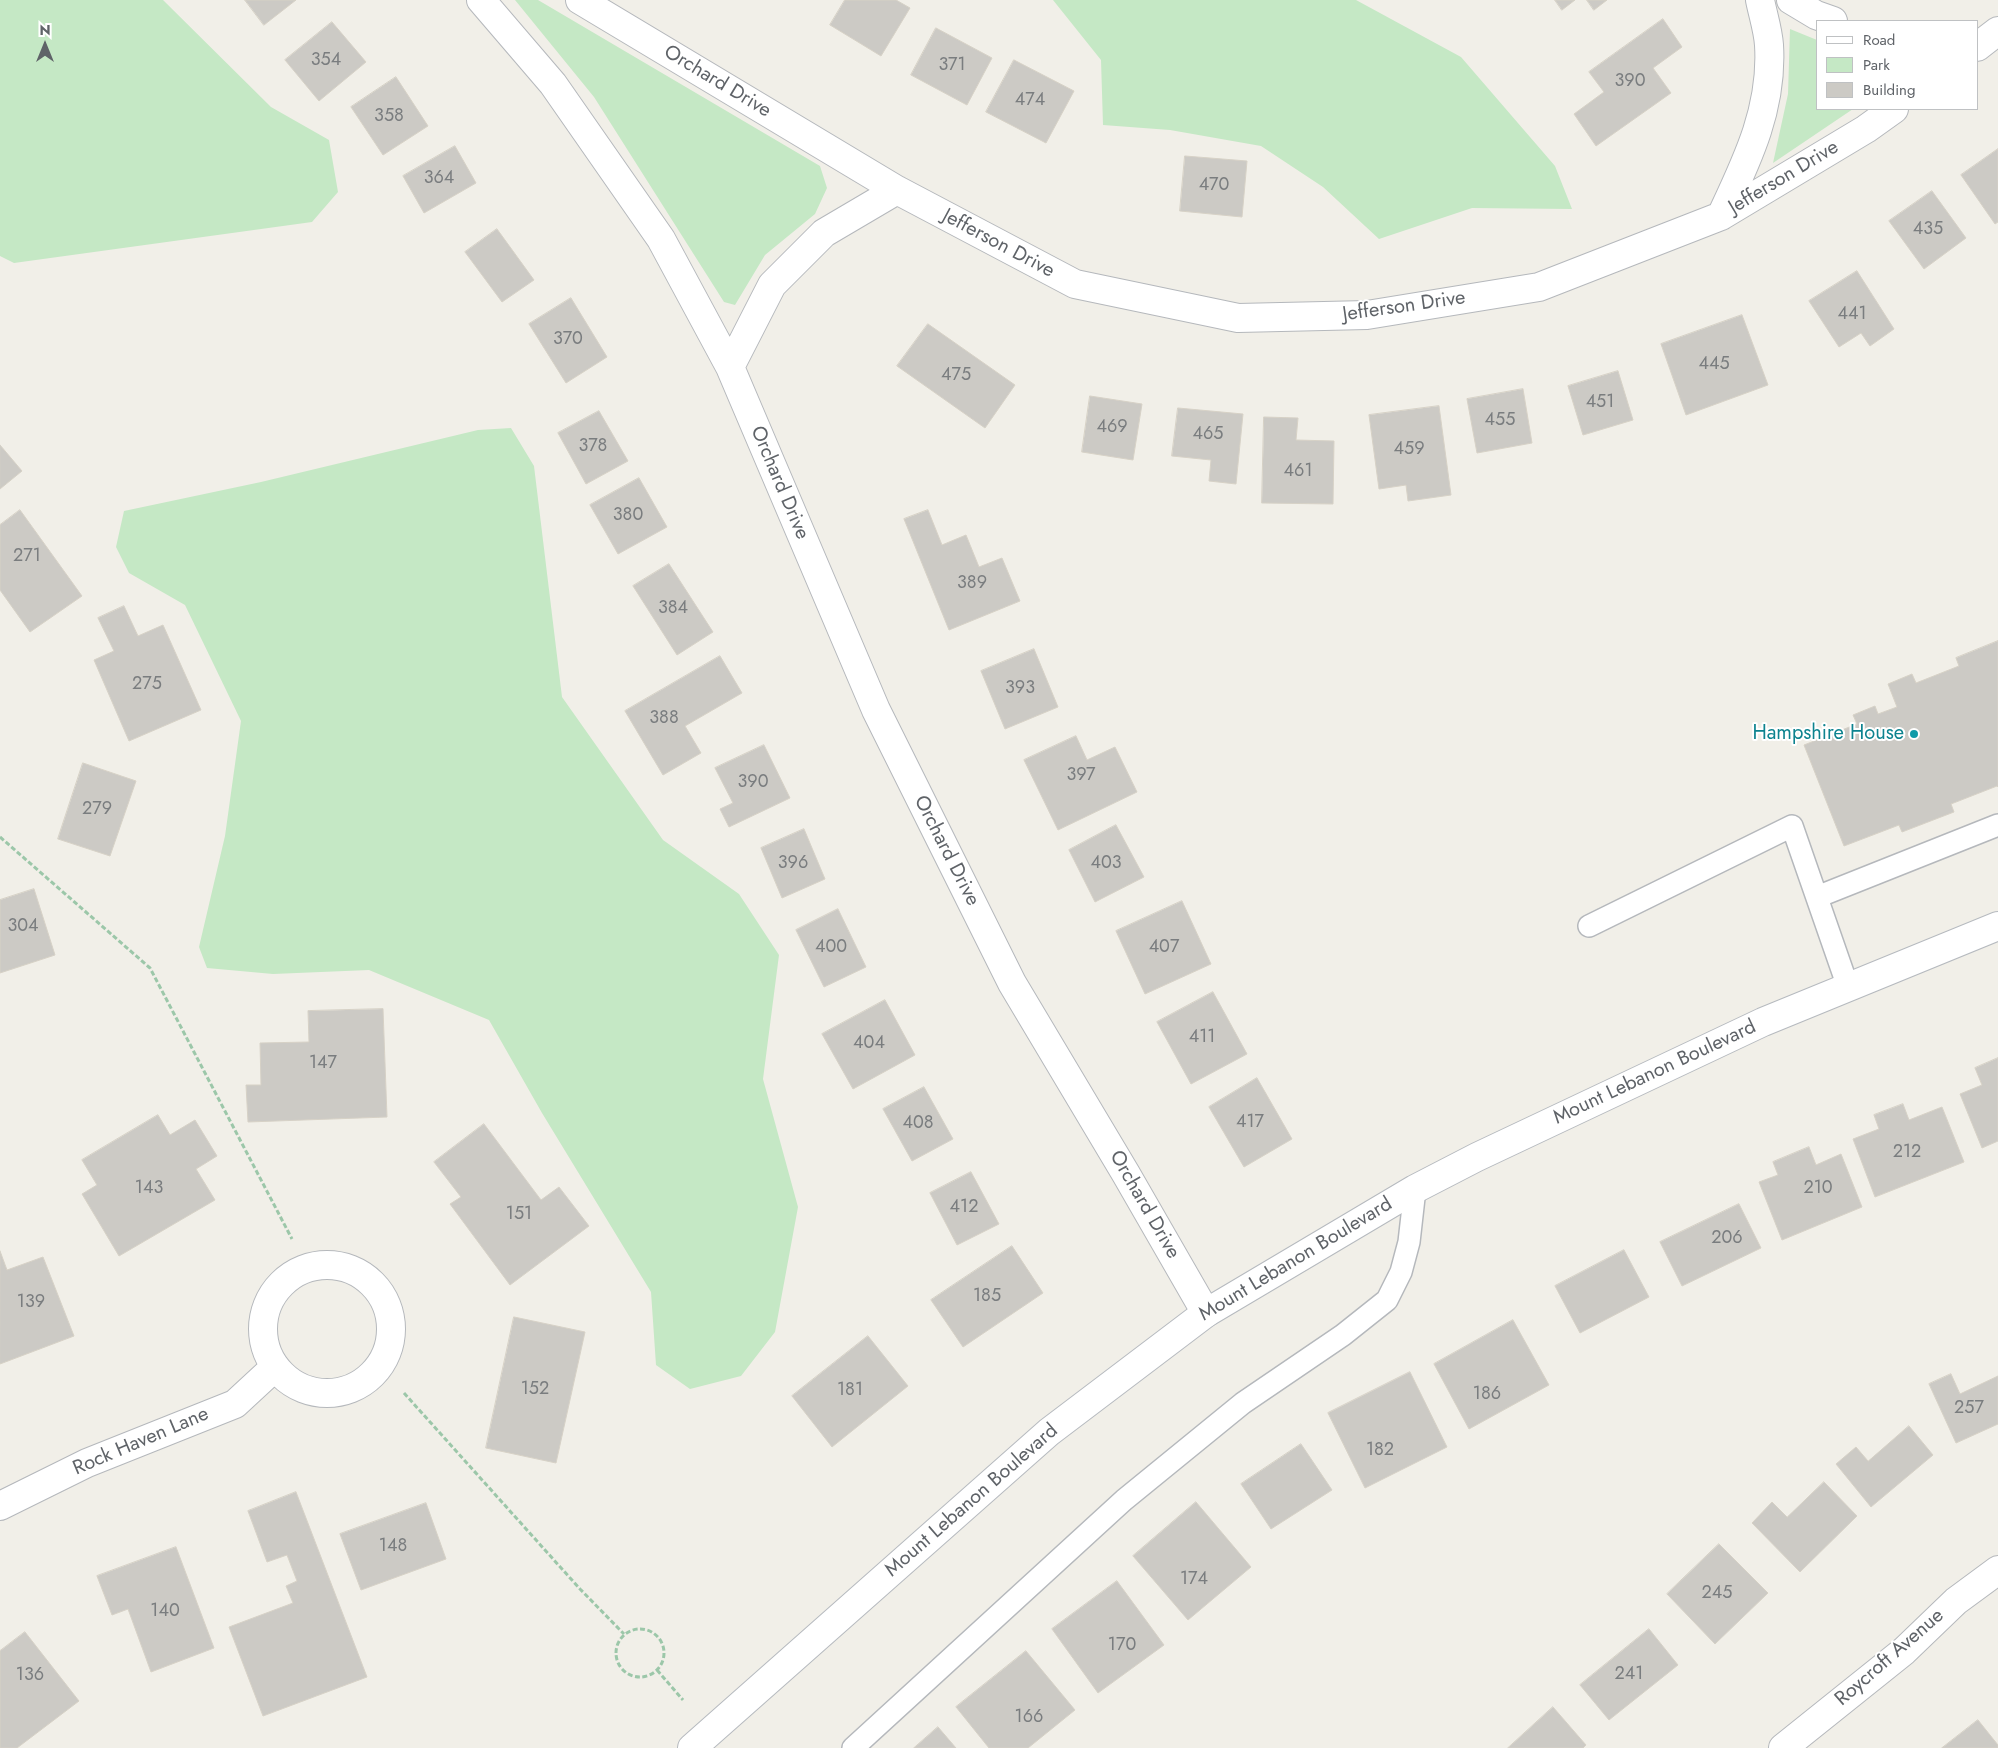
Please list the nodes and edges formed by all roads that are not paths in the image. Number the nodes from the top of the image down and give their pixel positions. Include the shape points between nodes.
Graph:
1 (481, 0) edge
2 (580, 0) edge
3 (1760, 0) edge
4 (1791, 0) edge
5 (1831, 20) edge
6 (1998, 31) edge
7 (1978, 33) edge
8 (1978, 46) edge
9 (1893, 110) edge
10 (897, 190) junction
11 (1721, 216) junction
12 (730, 368) junction
13 (1998, 825) edge
14 (1817, 897) junction
15 (1588, 926) dead end
16 (1998, 926) edge
17 (1848, 988) junction
18 (1415, 1189) junction
19 (1206, 1313) junction
20 (275, 1367) junction
21 (0, 1506) edge
22 (1998, 1570) edge
23 (692, 1748) edge
24 (853, 1748) edge
25 (1783, 1748) edge

1 - 12 street, Orchard Drive via 553,84 661,239
2 - 10 street, Orchard Drive
3 - 11 street via 1769,45 1766,96 1751,151
4 - 5 street
6 - 7 street
6 - 8 street
9 - 11 street, Jefferson Drive
10 - 11 street, Jefferson Drive via 1075,284 1238,318 1367,316 1539,287
10 - 12 street via 824,233 772,285
12 - 19 street, Orchard Drive via 876,710 1012,983
13 - 14 lane
14 - 15 lane via 1792,826
14 - 17 lane
16 - 17 street, Mount Lebanon Boulevard
17 - 18 street, Mount Lebanon Boulevard via 1763,1022
18 - 19 street, Mount Lebanon Boulevard
18 - 24 lane via 1409,1242 1401,1272 1387,1300 1343,1335 1243,1403 1124,1500
19 - 23 street, Mount Lebanon Boulevard via 1049,1432
20 - 20 street via 289,1382 307,1390 327,1393 348,1390 366,1381 380,1366 389,1348 392,1328 388,1308 378,1291 364,1276 346,1267 306,1268 288,1278 274,1292 265,1310 262,1330 265,1350
20 - 21 street, Rock Haven Lane via 235,1404 87,1463
22 - 25 street, Roycroft Avenue via 1956,1601 1904,1650

